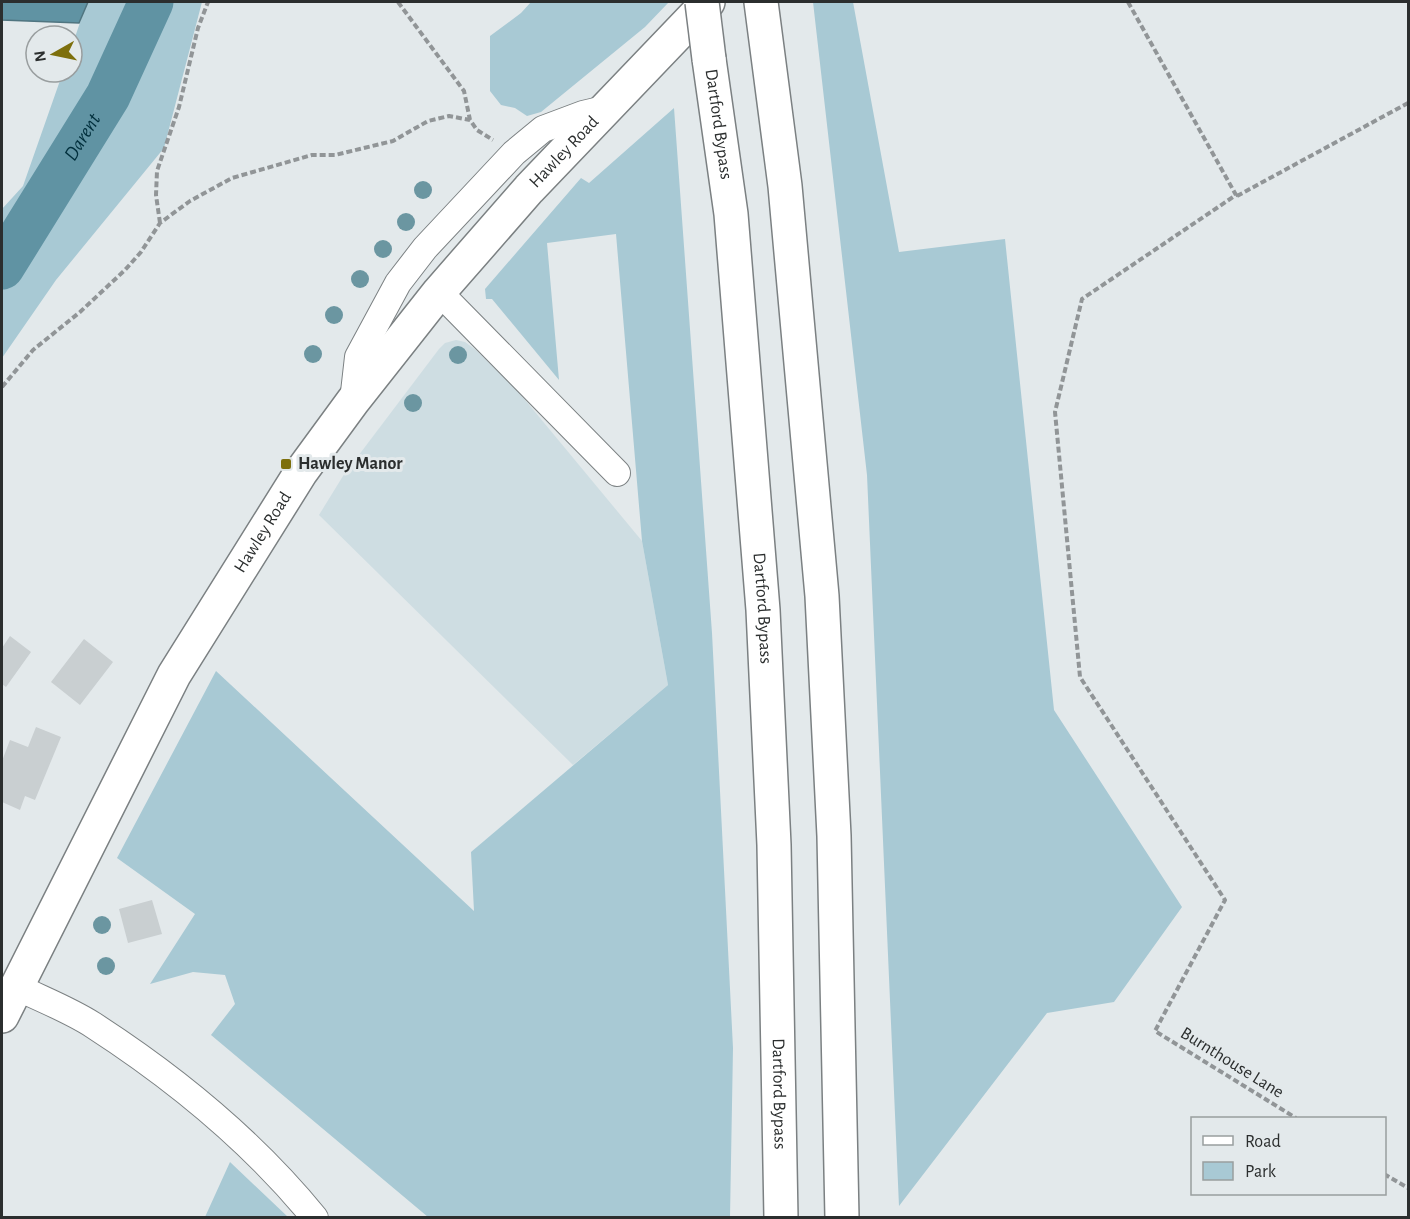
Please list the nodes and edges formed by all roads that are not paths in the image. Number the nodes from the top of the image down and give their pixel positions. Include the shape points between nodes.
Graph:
1 (702, 2) edge
2 (708, 2) edge
3 (762, 4) edge
4 (603, 109) junction
5 (439, 292) junction
6 (353, 401) junction
7 (617, 473) dead end
8 (15, 986) junction
9 (2, 1016) edge
10 (315, 1218) edge
11 (781, 1218) edge
12 (842, 1218) edge

1 - 11 main road, Dartford Bypass, bridge via 731,214 763,610 774,845
2 - 4 main road, Hawley Road
3 - 12 main road via 787,209 822,596 834,836
4 - 5 main road, Hawley Road
4 - 6 street via 543,129 514,153 424,248 398,283 358,357
5 - 6 main road, Hawley Road
5 - 7 street
6 - 8 main road, Hawley Road via 300,472 174,675
8 - 9 main road, Hawley Road
8 - 10 street via 92,1024 200,1102 291,1188

